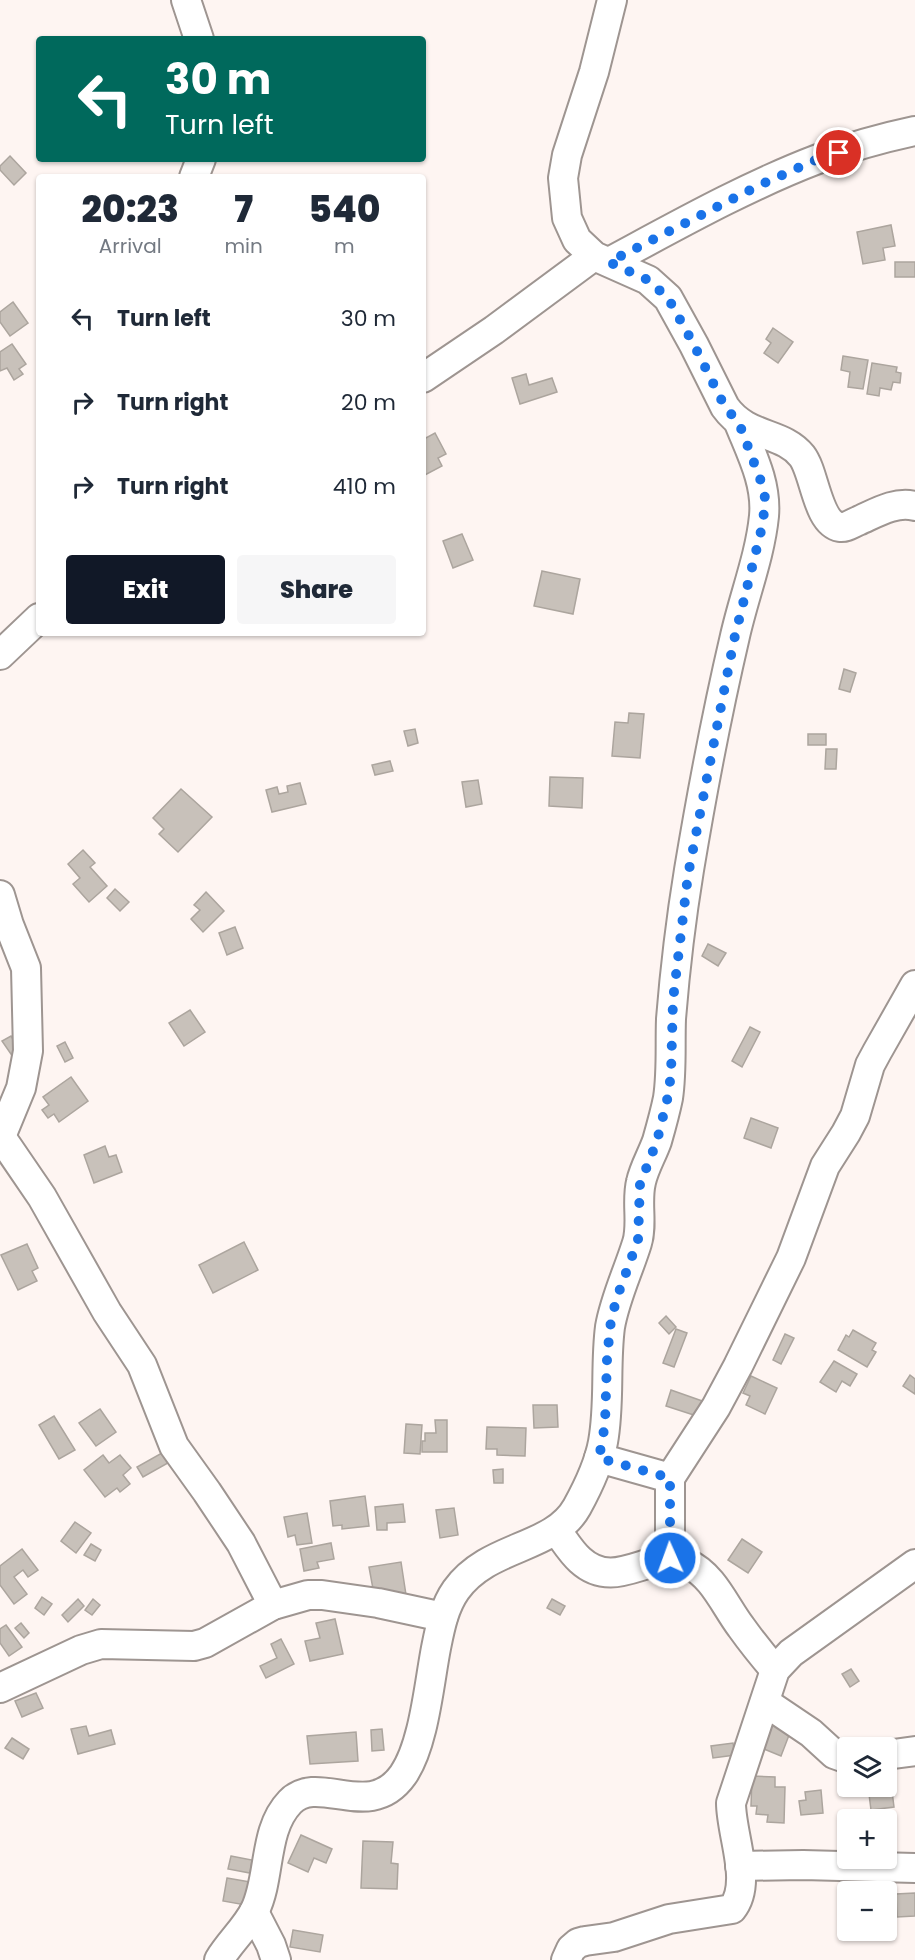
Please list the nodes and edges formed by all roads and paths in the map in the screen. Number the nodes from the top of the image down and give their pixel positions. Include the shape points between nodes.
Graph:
1 (186, 0) edge
2 (612, 0) edge
3 (198, 36) edge
4 (915, 131) edge
5 (602, 259) junction
6 (426, 376) edge
7 (739, 423) junction
8 (915, 506) edge
9 (36, 621) edge
10 (0, 655) edge
11 (0, 894) edge
12 (915, 986) edge
13 (2, 1128) edge
14 (599, 1458) junction
15 (670, 1478) junction
16 (557, 1531) junction
17 (670, 1558) junction
18 (915, 1564) edge
19 (273, 1605) junction
20 (443, 1617) junction
21 (775, 1670) junction
22 (0, 1688) edge
23 (765, 1702) junction
24 (915, 1751) edge
25 (897, 1753) edge
26 (837, 1755) edge
27 (740, 1866) junction
28 (915, 1868) edge
29 (254, 1911) junction
30 (219, 1960) edge
31 (276, 1960) edge
32 (566, 1960) edge

1 - 3 street
2 - 5 street via 563,178 571,229 577,240
4 - 5 street via 818,159
5 - 6 street
5 - 7 street via 648,280 668,298 725,407
7 - 8 street via 797,450 804,458 825,515 840,527 884,509
7 - 14 street via 762,484 763,523 734,640 688,875 673,1000 668,1096 657,1141 640,1184 638,1240 610,1327 605,1424
9 - 10 street
11 - 13 street via 27,980 28,1051 21,1088
12 - 15 street via 870,1065 855,1116 825,1166 791,1258 738,1366
13 - 19 street via 148,1377 174,1446 241,1543
14 - 15 street
14 - 16 street via 576,1510
15 - 17 street
16 - 17 street via 578,1558 599,1570 616,1573
16 - 20 street via 485,1562 457,1588
17 - 21 street via 691,1565 707,1577
18 - 21 street via 791,1653
19 - 20 street via 322,1595
19 - 22 street via 205,1643 101,1644
20 - 29 street via 418,1739 401,1778 378,1796 314,1792 291,1802 274,1833
21 - 23 street
23 - 26 street
23 - 27 street via 731,1803
24 - 25 street
27 - 28 street
27 - 32 street via 738,1901 732,1909 669,1919 614,1937 578,1943
29 - 30 street
29 - 31 street

